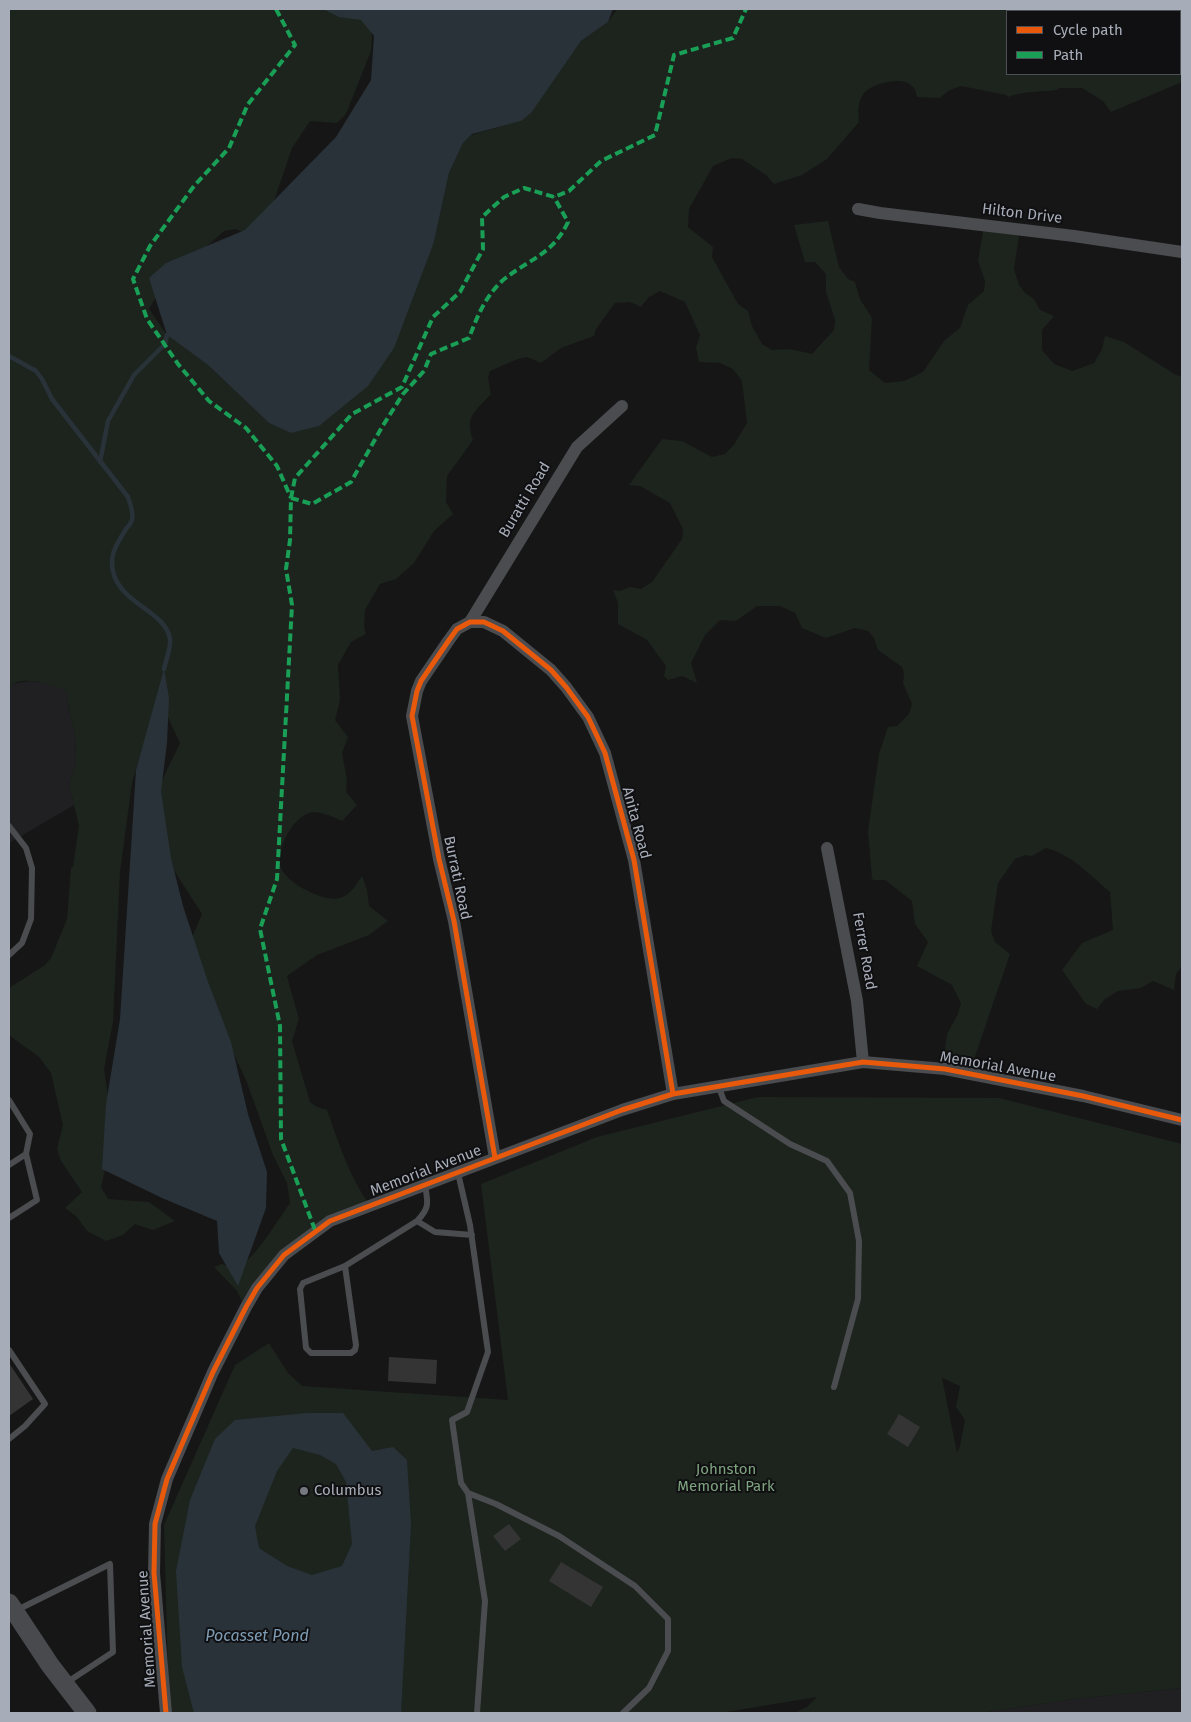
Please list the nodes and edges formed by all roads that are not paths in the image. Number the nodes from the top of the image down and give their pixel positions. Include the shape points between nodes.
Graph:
1 (858, 209) dead end
2 (1182, 252) edge
3 (622, 406) dead end
4 (470, 622) junction
5 (9, 826) edge
6 (827, 848) dead end
7 (9, 955) edge
8 (863, 1062) junction
9 (718, 1086) junction
10 (673, 1094) junction
11 (9, 1100) edge
12 (1182, 1120) edge
13 (26, 1154) junction
14 (495, 1158) junction
15 (9, 1165) edge
16 (458, 1172) junction
17 (425, 1185) junction
18 (9, 1218) edge
19 (417, 1221) junction
20 (472, 1235) junction
21 (345, 1266) junction
22 (9, 1350) edge
23 (834, 1387) dead end
24 (9, 1439) edge
25 (468, 1493) junction
26 (11, 1608) edge
27 (64, 1684) junction
28 (87, 1713) edge
29 (166, 1713) edge
30 (477, 1713) edge
31 (624, 1713) edge

1 - 2 street, Hilton Drive
3 - 4 street, Buratti Road via 577,447
4 - 10 street, Anita Road via 484,622 503,631 551,670 588,717 605,753 634,860
4 - 14 street, Burrati Road via 457,629 422,681 412,716 454,922
5 - 7 lane via 26,848 32,868 31,918 22,943
6 - 8 street, Ferrer Road via 857,1001
8 - 9 street, Memorial Avenue
8 - 12 street, Memorial Avenue via 944,1068
9 - 10 street, Memorial Avenue
9 - 23 lane via 724,1101 790,1144 827,1161 850,1193 859,1241 858,1299
10 - 14 street, Memorial Avenue
11 - 13 lane via 30,1134
13 - 15 lane
13 - 18 lane via 37,1200
14 - 16 street, Memorial Avenue
16 - 17 street, Memorial Avenue
16 - 20 lane
17 - 19 lane via 428,1205
17 - 29 street, Memorial Avenue via 330,1221 284,1255 246,1307 213,1372 167,1479 155,1524 154,1573
19 - 20 lane via 435,1232
19 - 21 lane
20 - 25 lane via 488,1352 467,1412 452,1420 461,1483
21 - 21 lane via 303,1283 300,1290 306,1348 311,1353 351,1353 355,1350
22 - 24 lane via 45,1404 26,1426
25 - 30 lane via 485,1601
25 - 31 lane via 559,1536 636,1586 668,1619 668,1651 650,1688
26 - 27 main road
26 - 27 lane via 110,1564 113,1652
27 - 28 main road

